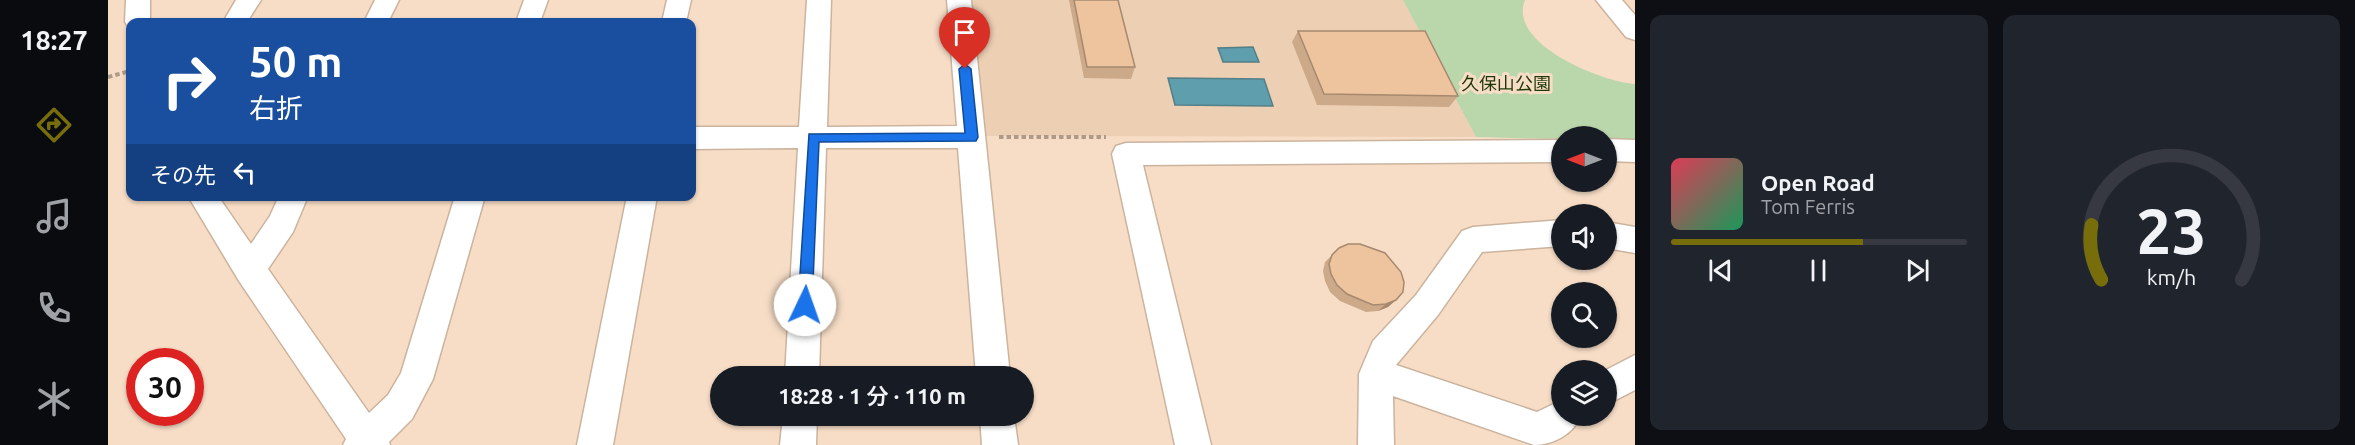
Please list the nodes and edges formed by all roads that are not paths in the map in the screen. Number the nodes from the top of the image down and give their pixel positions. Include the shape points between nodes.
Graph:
1 (138, 0) edge
2 (249, 0) edge
3 (387, 0) edge
4 (536, 0) edge
5 (679, 0) edge
6 (819, 0) edge
7 (959, 0) edge
8 (1608, 0) edge
9 (138, 18) edge
10 (238, 18) edge
11 (378, 18) edge
12 (529, 18) edge
13 (675, 18) edge
14 (1635, 31) edge
15 (813, 137) junction
16 (972, 137) junction
17 (696, 138) edge
18 (1551, 150) edge
19 (1617, 150) edge
20 (1635, 151) edge
21 (205, 201) edge
22 (292, 201) edge
23 (469, 201) edge
24 (641, 201) edge
25 (1551, 234) edge
26 (1617, 237) edge
27 (1635, 240) edge
28 (250, 272) junction
29 (802, 366) edge
30 (992, 366) edge
31 (1635, 371) edge
32 (1376, 374) junction
33 (1617, 382) edge
34 (1551, 423) edge
35 (799, 426) edge
36 (998, 426) edge
37 (367, 444) edge
38 (595, 445) edge
39 (798, 445) edge
40 (1000, 445) edge
41 (1193, 445) edge
42 (1376, 445) edge

1 - 9 street
2 - 10 street
3 - 11 street
4 - 12 street
5 - 13 street
6 - 15 street
7 - 16 street
8 - 14 street
15 - 16 street
15 - 17 street
15 - 29 street
16 - 30 street
18 - 41 street via 1126,154
19 - 20 street
21 - 28 street
22 - 28 street
23 - 37 street via 416,379 400,406
24 - 38 street
25 - 32 street via 1473,240 1427,304 1385,352
26 - 27 street
28 - 37 street
31 - 33 street
32 - 34 street via 1540,430
32 - 42 street
35 - 39 street
36 - 40 street

